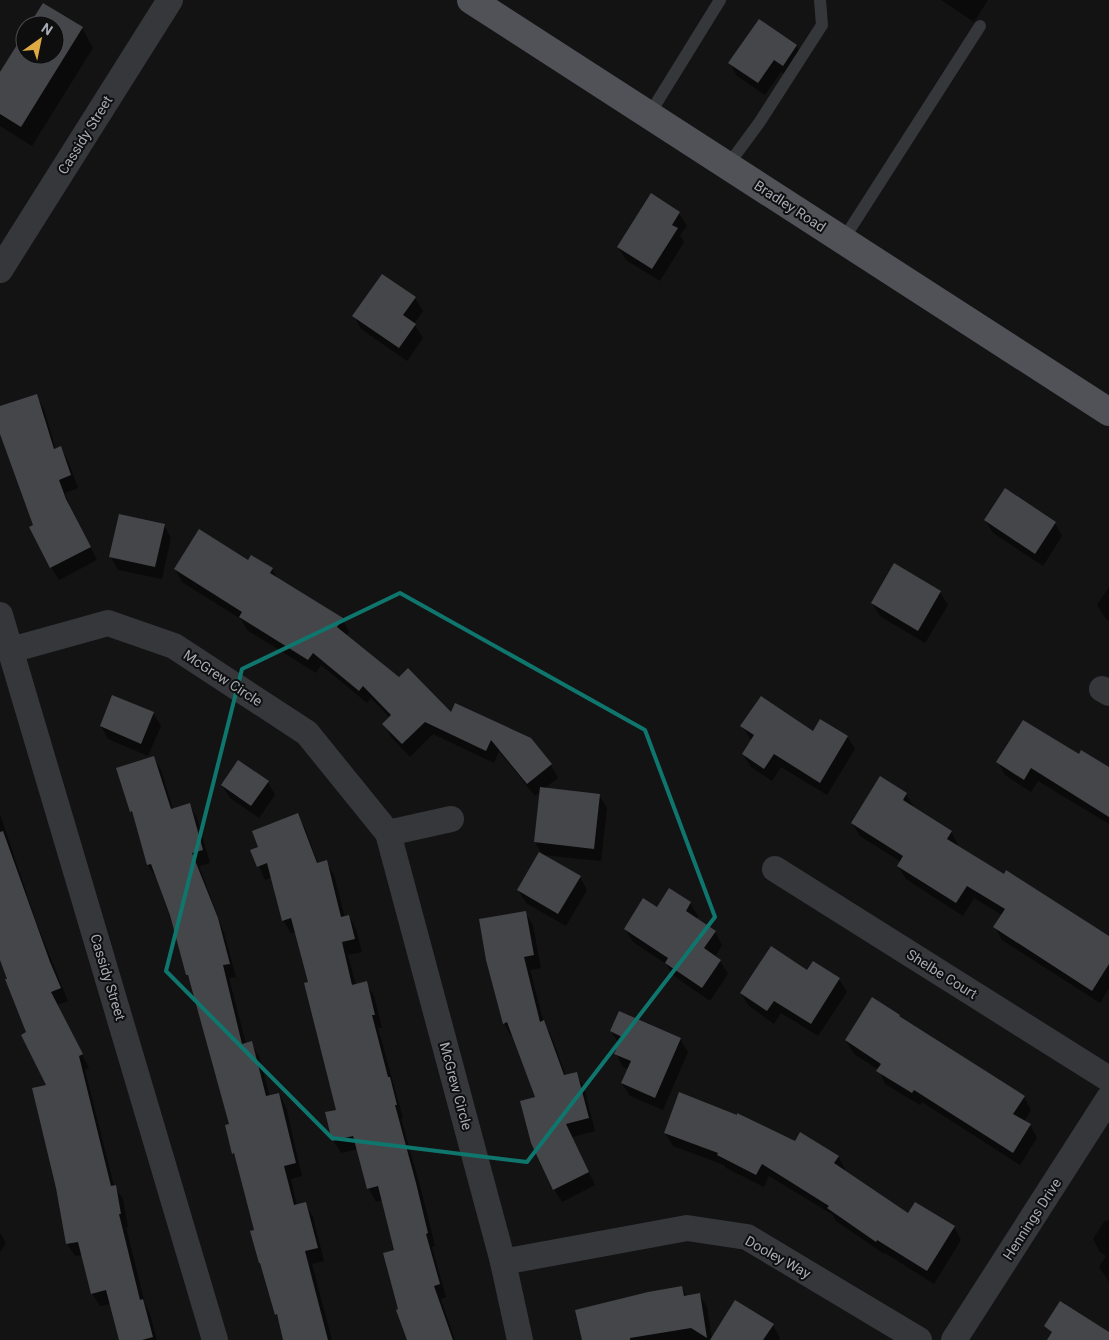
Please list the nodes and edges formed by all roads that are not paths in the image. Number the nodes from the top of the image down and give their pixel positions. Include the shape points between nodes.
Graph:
1 (170, 0) edge
2 (472, 0) edge
3 (720, 0) edge
4 (820, 0) edge
5 (980, 26) dead end
6 (649, 115) junction
7 (728, 166) junction
8 (843, 240) junction
9 (0, 270) edge
10 (1109, 412) edge
11 (0, 615) edge
12 (11, 650) junction
13 (450, 819) dead end
14 (388, 833) junction
15 (775, 869) dead end
16 (1109, 1079) edge
17 (1109, 1098) edge
18 (503, 1262) junction
19 (216, 1340) edge
20 (520, 1340) edge
21 (920, 1340) edge
22 (954, 1340) edge

1 - 9 street, Cassidy Street
2 - 6 main road, Bradley Road
3 - 6 lane
4 - 7 lane via 822,25
5 - 8 lane
6 - 7 main road, Bradley Road
7 - 8 main road, Bradley Road
8 - 10 main road, Bradley Road
11 - 12 street, Cassidy Street
12 - 14 street, McGrew Circle via 108,623 174,646 307,733
12 - 19 street, Cassidy Street
13 - 14 street
14 - 18 street, McGrew Circle
15 - 16 street, Shelbe Court
17 - 22 street, Hennings Drive
18 - 20 street, McGrew Circle
18 - 21 street, Dooley Way via 687,1228 747,1237

